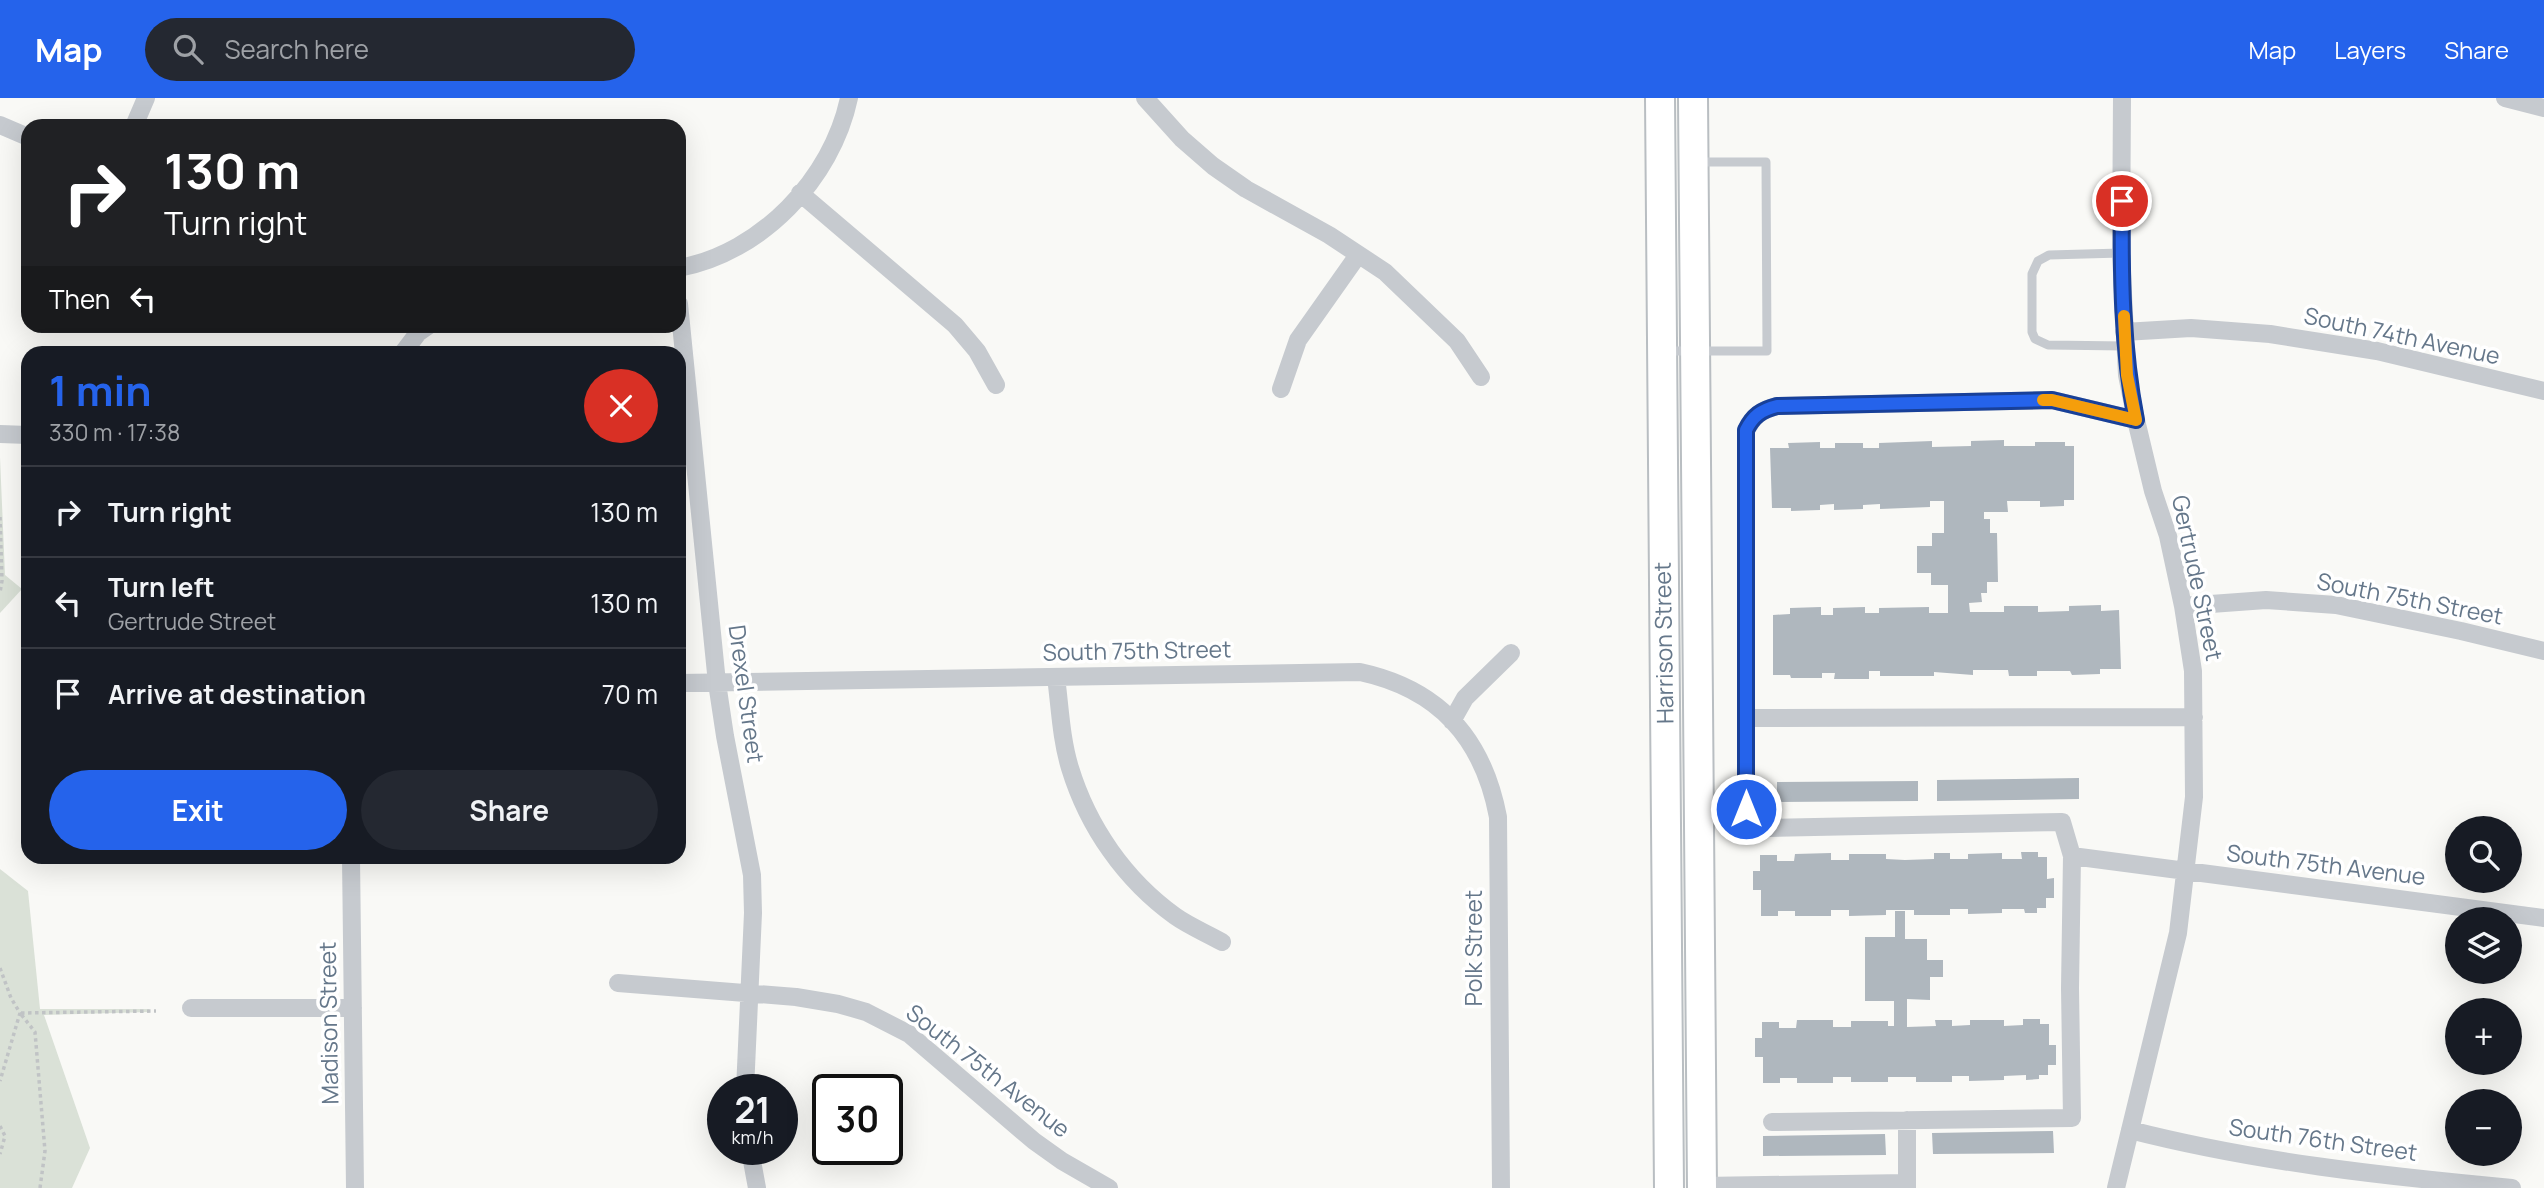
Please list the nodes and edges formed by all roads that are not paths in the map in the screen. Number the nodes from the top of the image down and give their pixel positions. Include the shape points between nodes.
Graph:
1 (146, 98) edge
2 (849, 98) edge
3 (1145, 98) edge
4 (1660, 98) edge
5 (1693, 98) edge
6 (2122, 98) edge
7 (2505, 98) edge
8 (2544, 108) edge
9 (138, 119) edge
10 (0, 125) edge
11 (21, 135) edge
12 (1694, 162) junction
13 (800, 193) junction
14 (2121, 253) junction
15 (1358, 255) junction
16 (686, 266) edge
17 (2125, 339) junction
18 (1661, 351) junction
19 (1695, 351) junction
20 (686, 374) edge
21 (1481, 377) dead end
22 (996, 385) dead end
23 (1281, 389) dead end
24 (2544, 391) edge
25 (2136, 420) junction
26 (0, 434) edge
27 (21, 435) edge
28 (2183, 606) junction
29 (2544, 651) edge
30 (1511, 653) dead end
31 (1056, 677) junction
32 (686, 683) edge
33 (717, 683) junction
34 (2194, 717) junction
35 (1746, 718) junction
36 (1452, 720) junction
37 (2072, 856) junction
38 (351, 864) edge
39 (2186, 872) junction
40 (2544, 918) edge
41 (1222, 942) dead end
42 (618, 983) dead end
43 (748, 993) junction
44 (353, 1008) junction
45 (191, 1009) dead end
46 (745, 1074) edge
47 (1907, 1120) junction
48 (1772, 1122) dead end
49 (2130, 1130) junction
50 (753, 1165) edge
51 (1907, 1185) edge
52 (2475, 1186) edge
53 (1105, 1187) edge
54 (1702, 1187) edge
55 (355, 1188) edge
56 (757, 1188) edge
57 (1501, 1188) edge
58 (1670, 1188) edge
59 (2116, 1188) edge
60 (2512, 1188) edge

1 - 9 street
2 - 13 street via 822,165
3 - 15 street via 1213,166
4 - 18 main road, Harrison Street
5 - 12 main road, Harrison Street
6 - 14 street, Gertrude Street
7 - 8 street
10 - 11 street
12 - 19 main road, Harrison Street
12 - 19 lane via 1766,162 1767,337 1767,351
13 - 16 street via 781,215 745,242
13 - 22 street via 955,325
14 - 17 street, Gertrude Street
14 - 17 lane via 2049,255 2038,261 2032,274 2032,332 2035,339 2048,345
15 - 21 street via 1385,272 1426,310 1457,341
15 - 23 street via 1298,340
17 - 24 street, South 74th Avenue via 2192,328 2270,334 2377,351
17 - 25 street, Gertrude Street
18 - 19 lane
18 - 58 main road, Harrison Street
19 - 54 main road, Harrison Street
20 - 33 street, Drexel Street
25 - 28 street, Gertrude Street
25 - 35 street via 2052,400 1777,406 1752,418 1746,430
26 - 27 street
28 - 29 street, South 75th Street via 2266,600 2336,605
28 - 34 street, Gertrude Street via 2193,671
30 - 36 street via 1465,698
31 - 33 street, South 75th Street
31 - 36 street, South 75th Street via 1360,672 1411,688
31 - 41 street via 1069,766 1103,840 1153,899
32 - 33 street, South 75th Street
33 - 43 street, Drexel Street via 752,875
34 - 35 street
34 - 39 street, Gertrude Street via 2194,797
35 - 37 street via 1746,809 1769,828 2062,822
36 - 57 street, Polk Street via 1483,767 1498,817
37 - 39 street, South 75th Avenue
37 - 47 street via 2072,1118
38 - 44 street, Madison Street
39 - 40 street, South 75th Avenue
39 - 49 street, Gertrude Street via 2178,933
42 - 43 street, South 75th Avenue
43 - 46 street, Drexel Street
43 - 53 street, South 75th Avenue via 838,1004 892,1024 928,1048 1034,1141
44 - 45 street
44 - 55 street, Madison Street
47 - 48 street
47 - 51 street
49 - 52 street, South 76th Street via 2192,1146
49 - 59 street, Gertrude Street
50 - 56 street
51 - 54 street
52 - 60 street, South 76th Street

